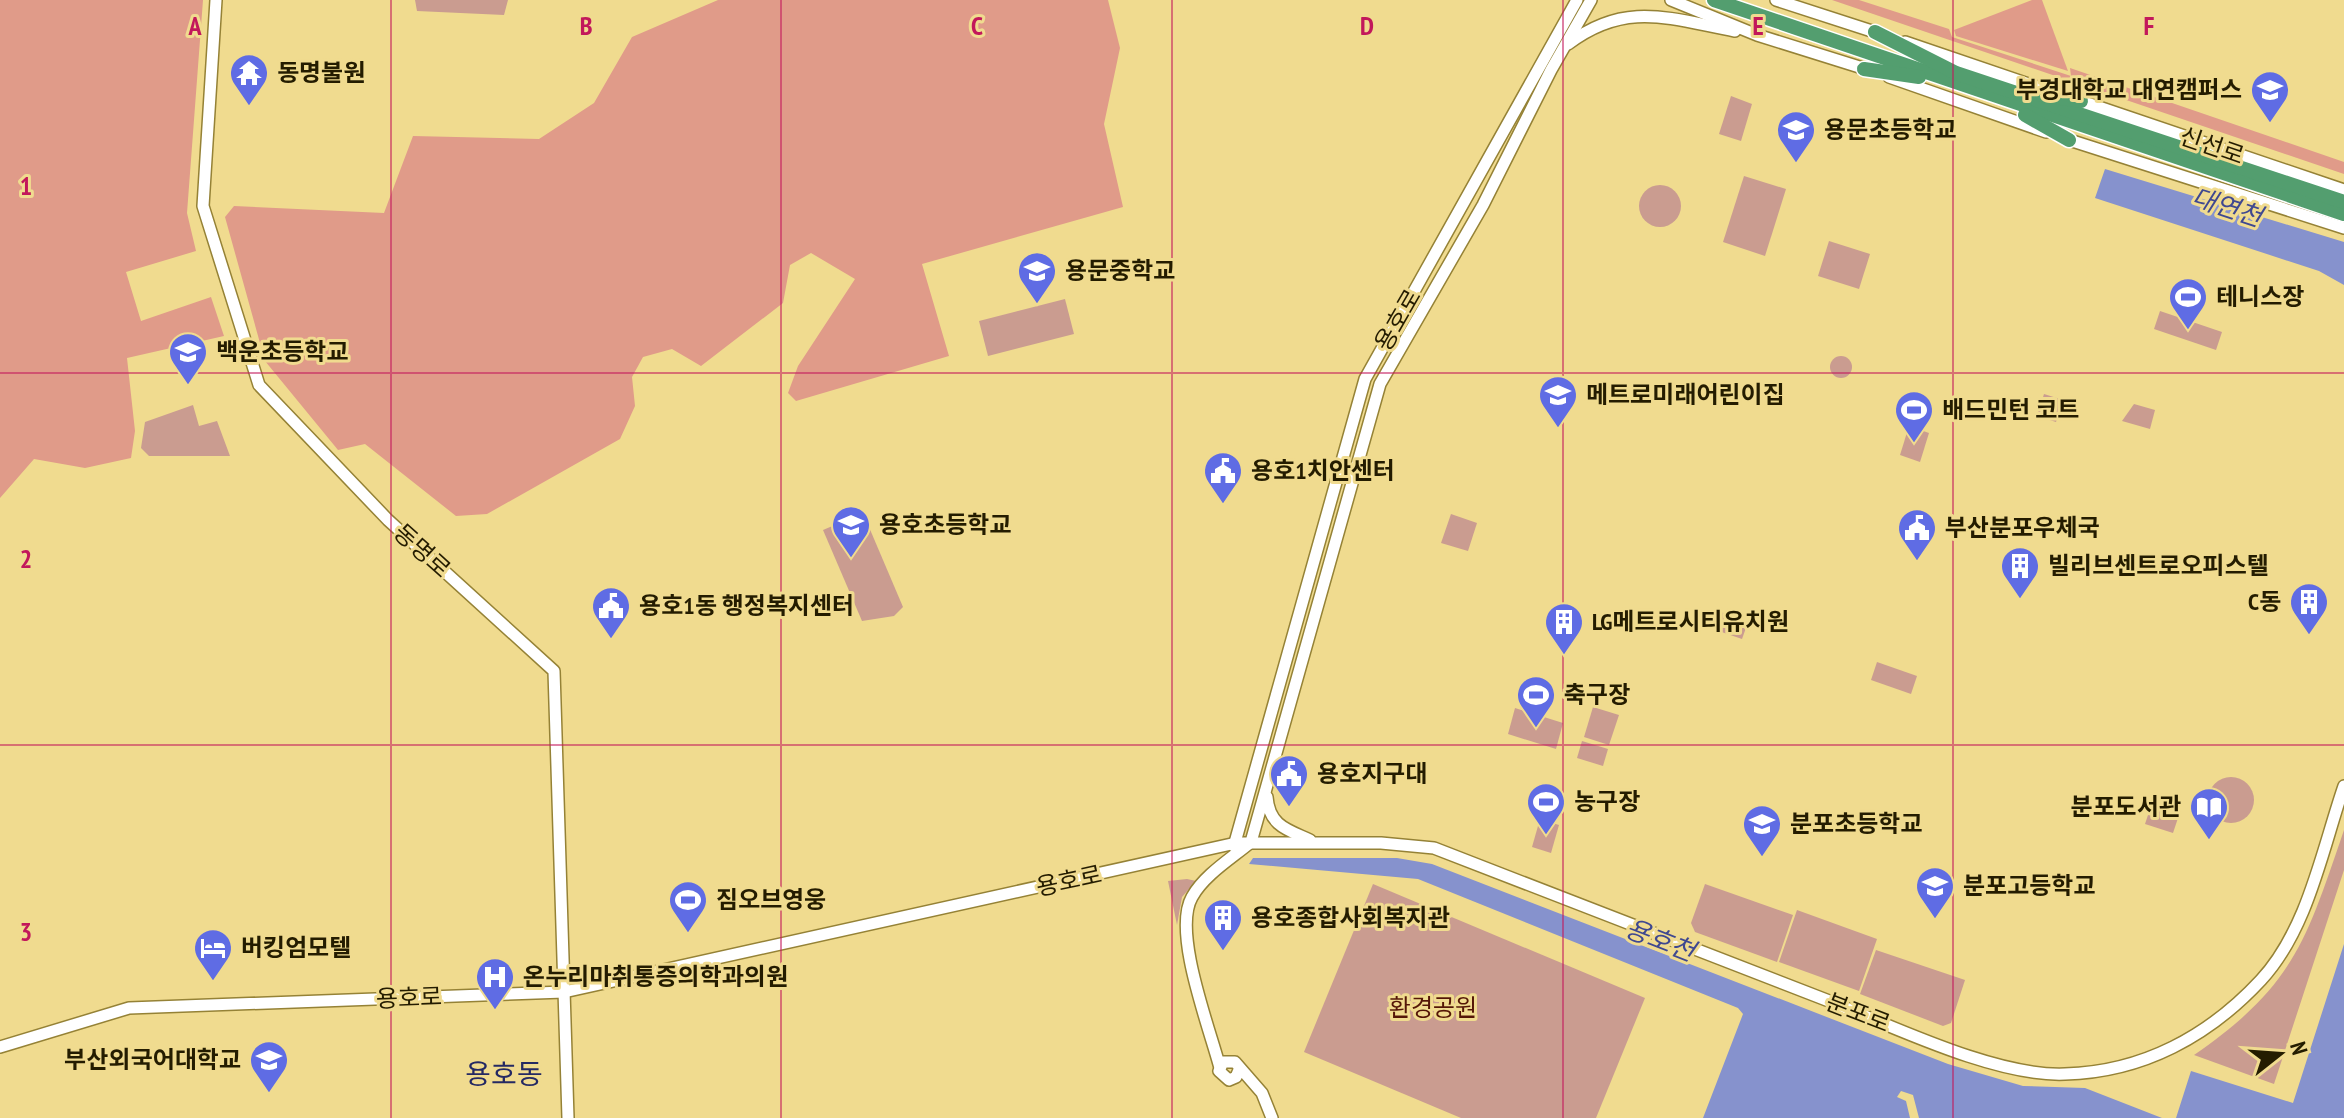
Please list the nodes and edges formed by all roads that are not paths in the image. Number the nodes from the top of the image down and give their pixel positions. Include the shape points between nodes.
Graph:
1 (216, 0) edge
2 (1565, 0) edge
3 (1577, 0) edge
4 (1591, 0) edge
5 (1671, 0) edge
6 (1714, 0) edge
7 (1742, 0) edge
8 (1776, 0) edge
9 (1555, 35) junction
10 (1757, 35) junction
11 (1871, 43) junction
12 (1565, 47) junction
13 (1864, 69) junction
14 (1954, 78) junction
15 (1995, 93) junction
16 (2081, 101) junction
17 (2069, 140) junction
18 (1482, 173) junction
19 (2344, 190) edge
20 (2323, 200) junction
21 (2344, 202) edge
22 (1483, 205) junction
23 (2344, 214) edge
24 (1452, 226) junction
25 (2344, 228) edge
26 (1455, 254) junction
27 (1264, 739) junction
28 (1270, 778) junction
29 (2344, 786) edge
30 (1266, 792) junction
31 (1251, 842) junction
32 (1314, 842) junction
33 (1236, 843) junction
34 (1220, 868) junction
35 (564, 992) junction
36 (0, 1047) edge
37 (1224, 1064) junction
38 (1236, 1074) junction
39 (568, 1118) edge
40 (1272, 1118) edge

1 - 35 main road, 동명로 via 203,206 259,385 388,520 554,671
2 - 9 main road
3 - 9 main road, 용호로
4 - 12 main road, 용호로
5 - 10 main road
6 - 11 highway
7 - 11 highway
8 - 11 main road, 신선로
9 - 18 main road, 용호로
10 - 12 main road via 1633,15 1602,23
10 - 13 main road, 신선로
11 - 14 highway
11 - 14 highway
11 - 16 main road, 신선로
12 - 22 main road, 용호로
13 - 14 highway
13 - 17 main road, 신선로
14 - 15 highway
15 - 16 highway
15 - 17 highway
15 - 20 highway
16 - 19 main road, 신선로
17 - 25 main road, 신선로
18 - 22 main road via 1493,171
18 - 24 main road, 용호로
20 - 21 highway
20 - 23 highway
22 - 26 main road, 용호로
24 - 26 main road via 1444,254
24 - 27 main road, 용호로 via 1359,394
26 - 28 main road, 용호로 via 1380,384
27 - 28 main road via 1264,776
27 - 33 main road, 용호로
28 - 30 main road, 용호로
29 - 32 main road, 분포로 via 2297,923 2262,979 2196,1037 2150,1058 2066,1074 2014,1069 1919,1036 1434,848
30 - 31 main road, 용호로
30 - 32 main road via 1279,826
31 - 32 main road, 분포로
31 - 33 main road, 분포로
31 - 34 main road
33 - 34 main road
33 - 35 main road, 용호로
34 - 37 main road via 1192,897 1186,919 1212,1036
35 - 36 main road, 용호로 via 129,1008
35 - 39 main road, 동명로
37 - 38 main road via 1235,1062
37 - 38 main road via 1222,1077
38 - 40 main road via 1262,1093

